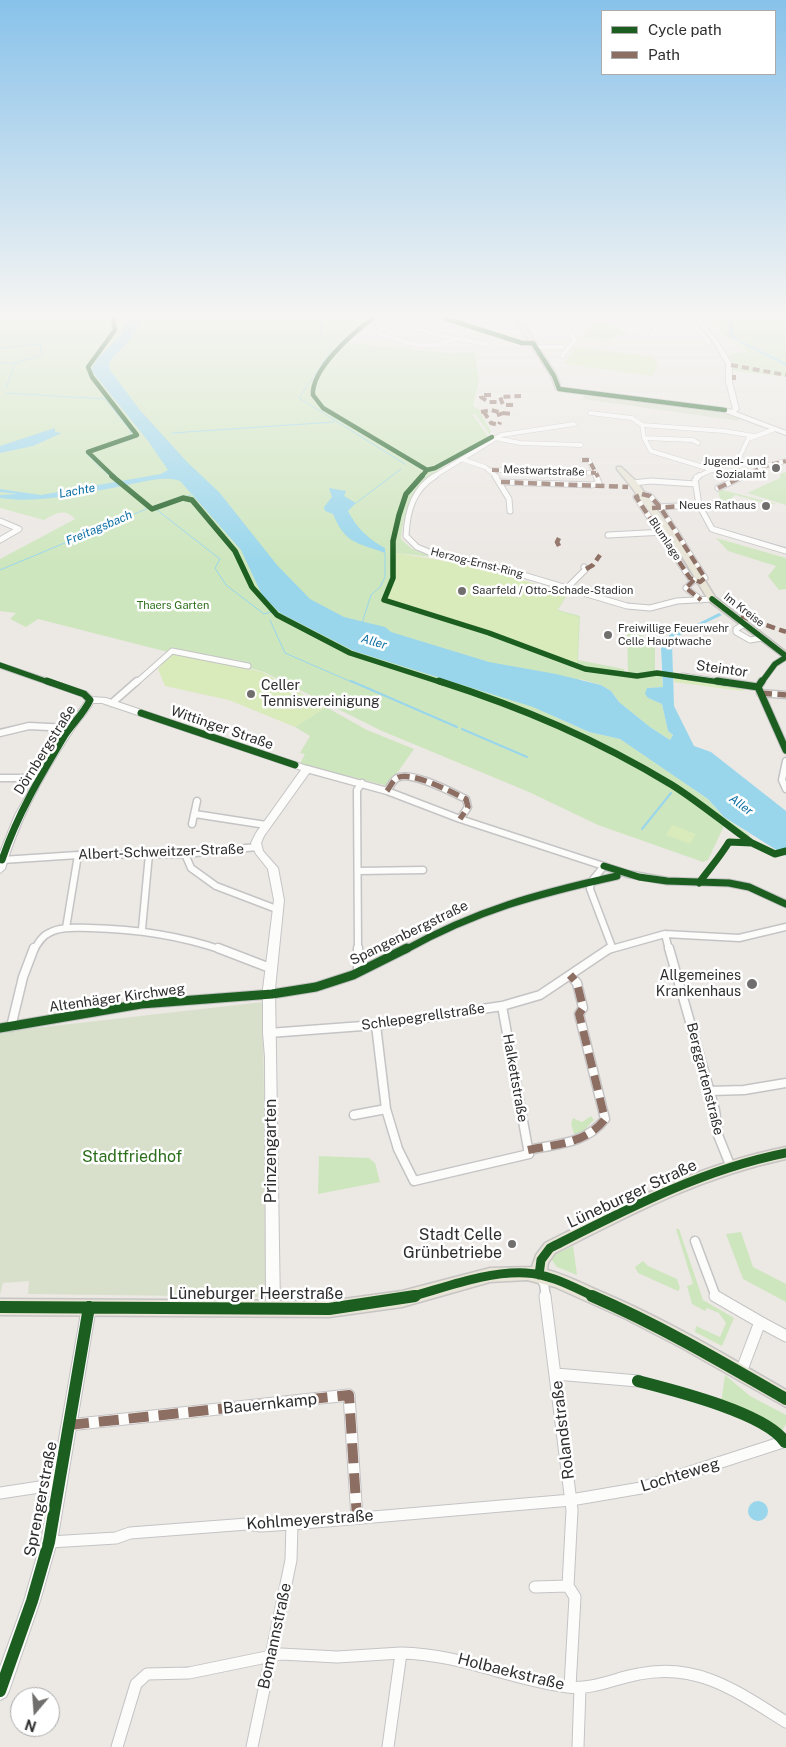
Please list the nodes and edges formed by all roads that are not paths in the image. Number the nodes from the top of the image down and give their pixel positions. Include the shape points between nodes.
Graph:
1 (638, 400) edge
2 (734, 400) edge
3 (590, 412) dead end
4 (732, 412) junction
5 (574, 424) dead end
6 (642, 425) junction
7 (775, 429) junction
8 (786, 433) edge
9 (754, 436) junction
10 (495, 438) junction
11 (644, 438) junction
12 (698, 444) dead end
13 (581, 445) dead end
14 (464, 460) junction
15 (582, 460) dead end
16 (786, 461) edge
17 (619, 468) dead end
18 (492, 470) junction
19 (713, 470) junction
20 (596, 473) junction
21 (501, 482) junction
22 (636, 482) junction
23 (696, 484) junction
24 (718, 488) dead end
25 (642, 494) junction
26 (699, 505) junction
27 (656, 508) junction
28 (510, 511) dead end
29 (0, 521) edge
30 (668, 531) junction
31 (608, 535) dead end
32 (0, 540) edge
33 (786, 551) edge
34 (584, 567) dead end
35 (697, 581) junction
36 (567, 588) junction
37 (712, 599) junction
38 (701, 600) junction
39 (786, 656) edge
40 (0, 665) edge
41 (248, 666) dead end
42 (683, 676) dead end
43 (759, 690) junction
44 (786, 695) edge
45 (90, 700) junction
46 (112, 703) junction
47 (69, 728) junction
48 (0, 733) edge
49 (786, 750) edge
50 (786, 761) edge
51 (307, 768) junction
52 (0, 778) edge
53 (40, 778) junction
54 (362, 783) junction
55 (786, 789) edge
56 (387, 791) junction
57 (198, 801) dead end
58 (195, 814) junction
59 (460, 819) junction
60 (192, 824) dead end
61 (266, 825) junction
62 (257, 847) junction
63 (149, 854) junction
64 (184, 854) junction
65 (78, 855) junction
66 (1, 865) edge
67 (604, 866) junction
68 (423, 870) dead end
69 (359, 871) junction
70 (617, 876) dead end
71 (591, 882) junction
72 (786, 904) edge
73 (279, 910) junction
74 (786, 927) edge
75 (66, 928) junction
76 (142, 929) junction
77 (665, 934) junction
78 (612, 948) junction
79 (270, 968) junction
80 (358, 972) junction
81 (570, 975) junction
82 (269, 992) junction
83 (502, 1006) junction
84 (376, 1025) junction
85 (11, 1027) junction
86 (0, 1028) edge
87 (269, 1033) junction
88 (786, 1083) edge
89 (710, 1091) junction
90 (386, 1109) junction
91 (354, 1115) dead end
92 (528, 1150) junction
93 (786, 1153) edge
94 (730, 1165) junction
95 (695, 1241) dead end
96 (539, 1275) junction
97 (0, 1306) edge
98 (89, 1306) junction
99 (274, 1309) junction
100 (760, 1322) junction
101 (786, 1336) edge
102 (741, 1372) junction
103 (556, 1374) junction
104 (638, 1380) dead end
105 (786, 1399) edge
106 (69, 1425) junction
107 (786, 1442) edge
108 (59, 1484) junction
109 (0, 1493) edge
110 (571, 1500) junction
111 (357, 1518) junction
112 (292, 1524) junction
113 (49, 1542) junction
114 (568, 1586) junction
115 (535, 1587) dead end
116 (401, 1653) junction
117 (271, 1655) junction
118 (575, 1688) junction
119 (0, 1691) edge
120 (786, 1722) edge
121 (117, 1747) edge
122 (252, 1747) edge
123 (388, 1747) edge
124 (578, 1747) edge

1 - 4 street
2 - 4 street via 736,409
3 - 6 street via 596,416 632,418
4 - 7 street
5 - 10 street, Herzog-Ernst-Ring
6 - 9 street
6 - 11 street
7 - 8 street
7 - 9 street
9 - 19 street via 746,442 739,458
10 - 13 street via 520,443
10 - 14 street, Herzog-Ernst-Ring
11 - 12 street via 694,440
11 - 19 street via 656,454
14 - 18 street, Mestwartstraße
14 - 36 street, Herzog-Ernst-Ring via 431,478 419,490 407,519 407,538 428,552 483,563
15 - 20 street, Mestwartstraße via 589,460
16 - 24 street via 766,466
17 - 22 main road, Blumlage
18 - 20 street, Mestwartstraße
18 - 21 street
19 - 23 street via 696,477
20 - 21 street, Mestwartstraße via 600,481 596,485
21 - 28 street via 511,503
22 - 23 street
22 - 25 main road, Blumlage
23 - 26 street
25 - 27 main road, Blumlage
25 - 30 street, Blumlage via 636,497
26 - 27 street
26 - 33 street via 712,529
27 - 30 main road, Blumlage
29 - 32 street via 21,528
30 - 31 street
30 - 35 street, Blumlage
30 - 35 main road, Blumlage via 692,562
34 - 36 street via 586,569
35 - 37 main road, Blumlage
35 - 38 street via 686,588
36 - 38 street, Herzog-Ernst-Ring via 638,608
37 - 38 street, Herzog-Ernst-Ring
37 - 39 main road, Im Kreise
39 - 43 street via 775,664
40 - 45 street, Wittinger Straße via 84,694
41 - 46 street via 172,651
42 - 43 street, Steintor
43 - 44 street, Steintor
43 - 49 street
45 - 46 street, Wittinger Straße
45 - 47 street, Dörnbergstraße
46 - 51 street, Wittinger Straße
47 - 48 street via 29,726
47 - 53 street, Dörnbergstraße
50 - 55 street via 782,780
51 - 54 street, Wittinger Straße
51 - 61 street
52 - 53 street
53 - 66 street, Dörnbergstraße via 12,829
54 - 56 street, Wittinger Straße
54 - 69 street via 357,790
56 - 59 street, Wittinger Straße
56 - 59 street via 398,778 406,776 438,786 466,799 468,807
57 - 58 street
58 - 60 street
58 - 61 street
59 - 67 street, Wittinger Straße
61 - 62 street via 256,840
62 - 64 street, Albert-Schweitzer-Straße
62 - 73 street, Albert-Schweitzer-Straße via 276,874
63 - 64 street, Albert-Schweitzer-Straße
63 - 65 street, Albert-Schweitzer-Straße
63 - 76 street
64 - 73 street via 194,872 216,886
65 - 66 street, Albert-Schweitzer-Straße
65 - 75 street
67 - 71 street
67 - 72 street, Wittinger Straße via 639,877 667,881 729,883
68 - 69 street
69 - 80 street
70 - 71 street, Spangenbergstraße
71 - 78 street via 590,889
71 - 80 street, Spangenbergstraße via 530,897 460,920
73 - 79 street, Albert-Schweitzer-Straße
74 - 77 street, Schlepegrellstraße via 739,938
75 - 76 street
75 - 85 street via 53,930 38,944 20,984
76 - 79 street via 198,941
77 - 78 street, Schlepegrellstraße
77 - 89 street, Berggartenstraße
78 - 81 street, Schlepegrellstraße
79 - 82 street, Albert-Schweitzer-Straße
80 - 82 street, Spangenbergstraße via 309,988
81 - 83 street, Schlepegrellstraße via 540,995
81 - 92 street via 577,983 583,1008 579,1014 605,1119 590,1136
82 - 85 street, Altenhäger Kirchweg via 160,1002
82 - 87 street, Prinzengarten
83 - 84 street, Schlepegrellstraße
83 - 92 street, Halkettstraße
84 - 87 street, Schlepegrellstraße
84 - 90 street
85 - 86 street, Altenhäger Kirchweg
87 - 99 street, Prinzengarten
88 - 89 street via 744,1090
89 - 94 street, Berggartenstraße via 718,1135
90 - 91 street
90 - 92 street via 405,1166 414,1181 529,1154
93 - 94 main road, Lüneburger Straße
94 - 96 main road, Lüneburger Straße via 550,1248 541,1260
95 - 100 street via 715,1296
96 - 99 main road, Lüneburger Heerstraße via 490,1275 402,1299 352,1307
96 - 102 main road, Lüneburger Heerstraße via 632,1313
96 - 103 street, Rolandstraße via 544,1284
97 - 98 main road, Lüneburger Heerstraße
98 - 99 main road, Lüneburger Heerstraße
98 - 106 street, Sprengerstraße
100 - 101 street
100 - 102 street
102 - 105 main road, Lüneburger Heerstraße
103 - 104 street
103 - 110 street, Rolandstraße
106 - 108 street, Sprengerstraße
106 - 111 street, Bauernkamp via 349,1395
107 - 110 street, Lochteweg via 641,1488
108 - 109 street
108 - 113 street, Sprengerstraße
110 - 111 street, Kohlmeyerstraße
110 - 114 street, Rolandstraße
111 - 112 street, Kohlmeyerstraße
112 - 113 street, Kohlmeyerstraße via 247,1524
112 - 117 street, Bomannstraße via 291,1560
113 - 119 street, Sprengerstraße
114 - 115 street
114 - 118 street, Rolandstraße via 575,1597
116 - 117 street, Holbaekstraße via 337,1657
116 - 118 street, Holbaekstraße via 420,1652 451,1657 538,1682
116 - 123 street
117 - 121 street, Holbaekstraße via 190,1673 148,1674 136,1684
117 - 122 street, Bomannstraße
118 - 120 street, Holbaekstraße via 665,1670 696,1673 721,1683
118 - 124 street, Rolandstraße

